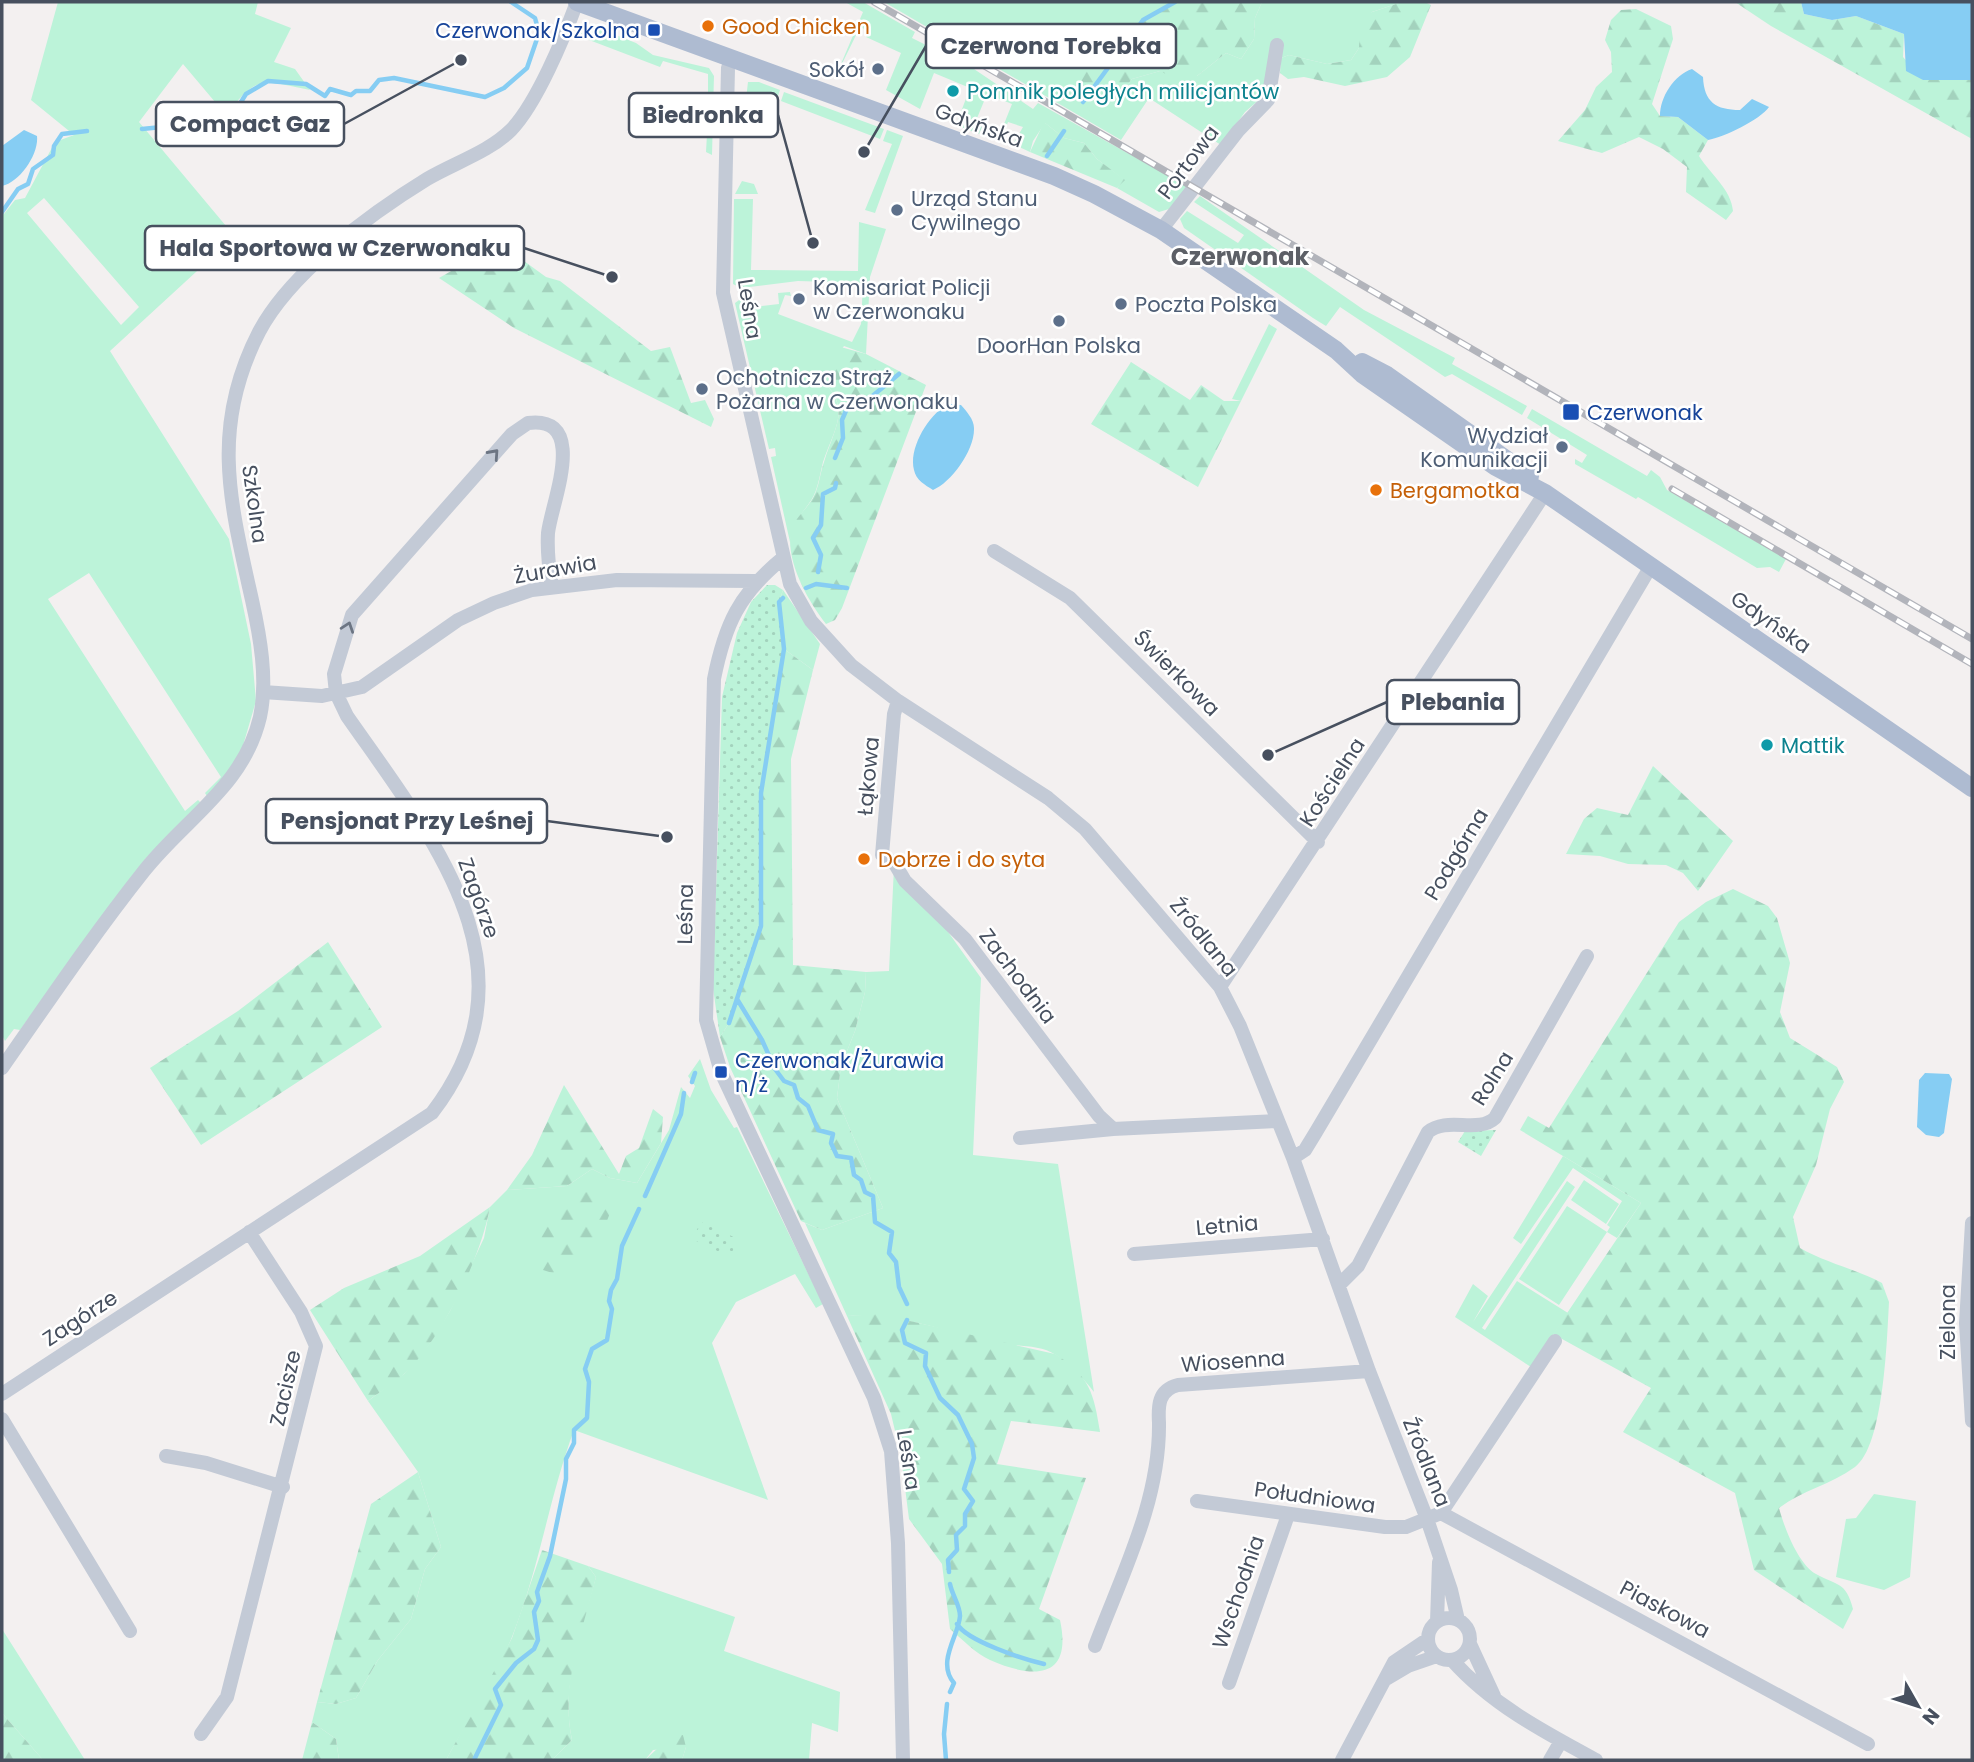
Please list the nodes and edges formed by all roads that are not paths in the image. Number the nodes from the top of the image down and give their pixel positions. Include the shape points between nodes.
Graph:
1 (577, 2) edge
2 (1277, 45) dead end
3 (732, 58) junction
4 (1161, 230) junction
5 (1545, 493) junction
6 (994, 551) dead end
7 (783, 558) junction
8 (1651, 566) junction
9 (755, 581) junction
10 (552, 587) junction
11 (263, 692) junction
12 (337, 693) junction
13 (898, 701) junction
14 (1972, 788) edge
15 (1318, 842) junction
16 (882, 855) joint
17 (1587, 956) dead end
18 (1220, 987) junction
19 (2, 1068) edge
20 (1278, 1121) junction
21 (1113, 1129) junction
22 (1020, 1138) dead end
23 (1293, 1158) junction
24 (1972, 1223) edge
25 (249, 1232) junction
26 (1323, 1239) junction
27 (1134, 1254) dead end
28 (1339, 1285) junction
29 (1555, 1341) dead end
30 (1368, 1371) junction
31 (2, 1394) edge
32 (2, 1419) edge
33 (1972, 1421) edge
34 (166, 1456) dead end
35 (283, 1487) junction
36 (1197, 1501) dead end
37 (1288, 1515) junction
38 (1434, 1516) junction
39 (1439, 1557) junction
40 (1458, 1620) junction
41 (1437, 1622) junction
42 (130, 1631) dead end
43 (1429, 1639) junction
44 (1470, 1644) junction
45 (1096, 1646) dead end
46 (1445, 1658) junction
47 (1386, 1679) junction
48 (1229, 1683) dead end
49 (1494, 1696) junction
50 (201, 1734) dead end
51 (1560, 1741) junction
52 (1868, 1744) dead end
53 (904, 1760) edge
54 (1342, 1760) edge
55 (1550, 1760) edge
56 (1596, 1760) edge

1 - 3 main road, Gdyńska
1 - 11 street, Szkolna via 531,101 512,129 409,191 320,261 274,308 247,359 233,406 227,464 230,503 258,627
2 - 4 street, Portowa via 1268,100
3 - 4 main road, Gdyńska via 1054,176
3 - 7 street, Leśna via 728,68 723,293
4 - 5 main road, Gdyńska via 1496,467
5 - 8 main road, Gdyńska
5 - 15 street, Kościelna
6 - 15 street, Świerkowa via 1070,598
7 - 9 street, Leśna
7 - 13 street, Źródlana via 802,608 826,640
8 - 14 main road, Gdyńska
8 - 23 street, Podgórna via 1316,1132 1305,1150
9 - 10 street, Żurawia via 617,580
9 - 53 street, Leśna via 728,628 714,679 706,1020 721,1072 874,1398 891,1451
10 - 12 street, Żurawia via 477,611 440,631 373,682
12 -> 10 street, Zagórze via 334,674 352,615 512,434 528,423 546,425 564,449 548,533
11 - 12 street, Żurawia
11 - 19 street, Szkolna via 254,737 231,780 133,884
12 - 25 street, Zagórze via 347,716 439,851 453,880 475,938 480,968 474,1026 452,1086 432,1113
13 - 16 street, Łąkowa
13 - 18 street, Źródlana via 1068,813
15 - 18 street, Kościelna
16 - 21 street, Zachodnia via 965,939
17 - 28 street, Rolna via 1495,1118 1486,1123 1444,1124 1428,1132 1358,1266
18 - 20 street, Źródlana
20 - 21 street
20 - 23 street, Źródlana
21 - 22 street
23 - 26 street, Źródlana
24 - 33 street, Zielona via 1966,1324
25 - 31 street, Zagórze
25 - 35 street, Zacisze via 301,1312 316,1346
26 - 27 street, Letnia
26 - 28 street, Źródlana
28 - 30 street, Źródlana
29 - 38 street
30 - 38 street, Źródlana
30 - 45 street, Wiosenna via 1166,1391 1158,1405 1159,1448 1152,1494
32 - 42 street
34 - 35 street
35 - 50 street, Zacisze via 227,1697
36 - 37 street, Południowa
37 - 38 street, Południowa via 1385,1527 1406,1527
37 - 48 street, Wschodnia
38 - 39 street, Źródlana
38 - 52 street, Piaskowa
39 - 40 street, Źródlana
39 - 41 street, Źródlana
40 - 41 street
40 - 44 street via 1468,1630
41 - 43 street
43 - 46 street via 1431,1648
43 - 47 street via 1394,1662
44 - 46 street via 1464,1655
44 - 49 street
46 - 47 street via 1408,1667
46 - 49 street
47 - 54 street
49 - 51 street
51 - 55 street
51 - 56 street

